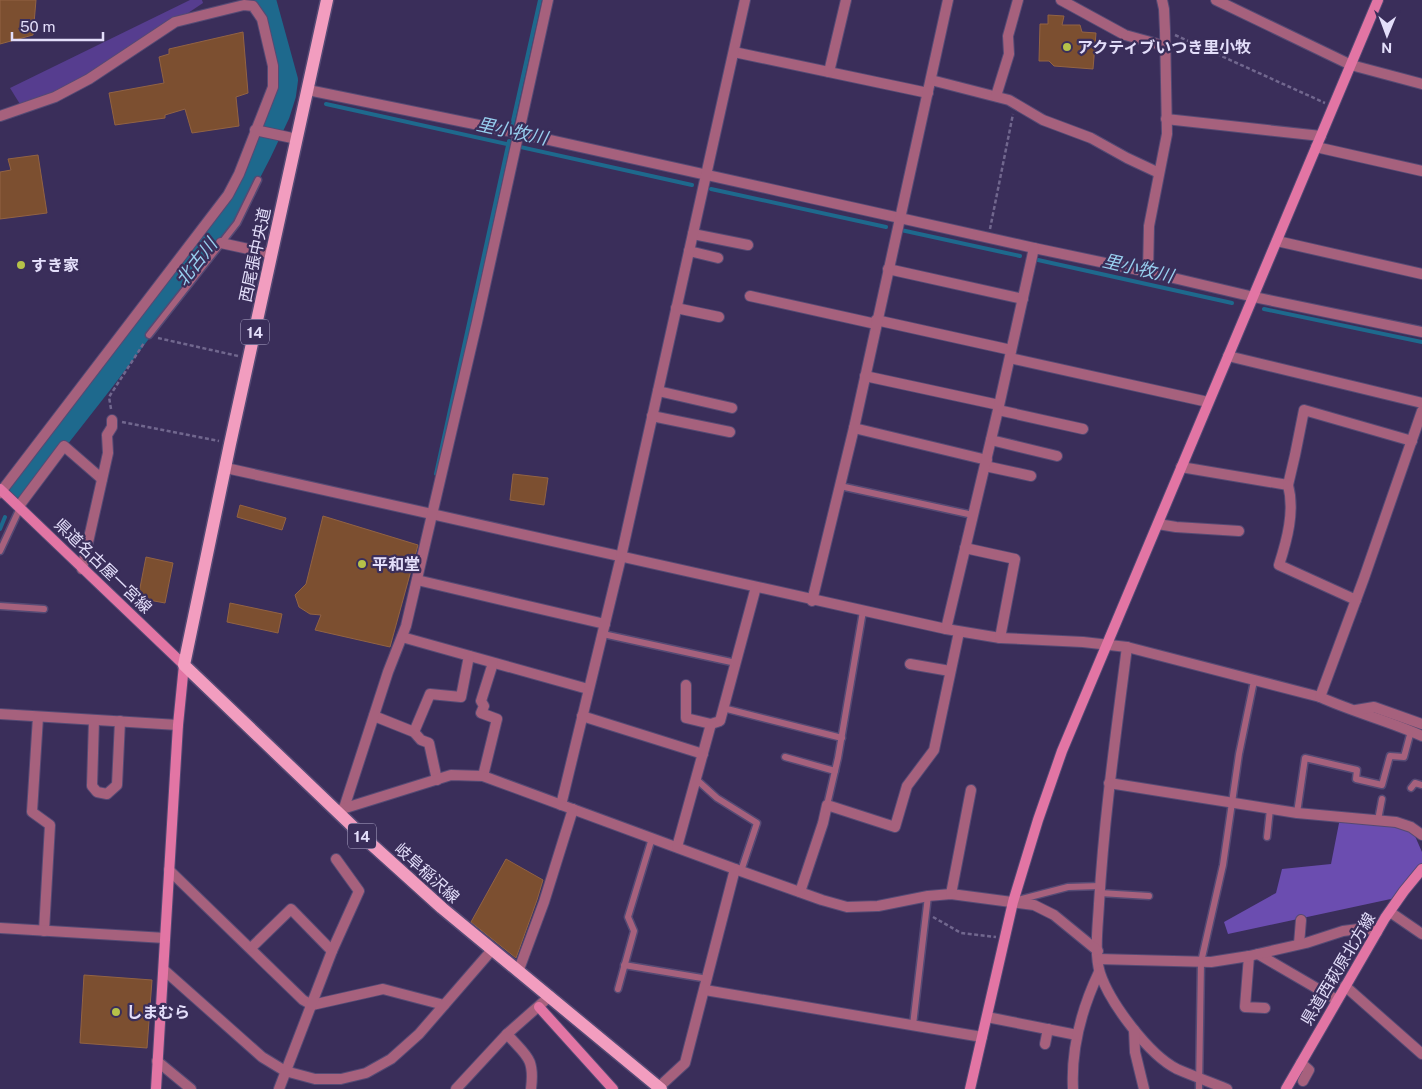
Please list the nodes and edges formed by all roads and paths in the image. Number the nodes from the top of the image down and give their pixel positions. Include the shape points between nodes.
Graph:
1 (327, 0) edge
2 (548, 0) edge
3 (745, 0) edge
4 (846, 0) edge
5 (948, 0) edge
6 (1018, 0) edge
7 (1061, 0) edge
8 (1162, 0) edge
9 (1216, 0) edge
10 (1378, 0) edge
11 (1165, 30) junction
12 (1165, 46) junction
13 (734, 52) junction
14 (1351, 65) junction
15 (828, 72) junction
16 (931, 80) junction
17 (1422, 84) edge
18 (308, 90) junction
19 (928, 94) junction
20 (996, 96) junction
21 (1015, 103) junction
22 (1333, 106) junction
23 (0, 116) edge
24 (1166, 120) junction
25 (258, 131) junction
26 (1321, 136) junction
27 (297, 139) junction
28 (516, 142) junction
29 (1316, 147) junction
30 (1422, 171) edge
31 (1159, 173) junction
32 (707, 176) junction
33 (258, 180) dead end
34 (900, 218) junction
35 (694, 234) junction
36 (988, 238) junction
37 (1277, 241) junction
38 (221, 243) junction
39 (748, 245) dead end
40 (1034, 248) junction
41 (690, 251) junction
42 (272, 254) junction
43 (718, 258) dead end
44 (888, 269) junction
45 (1148, 272) junction
46 (1422, 274) edge
47 (750, 296) dead end
48 (1254, 297) junction
49 (1023, 299) junction
50 (676, 308) junction
51 (719, 317) dead end
52 (876, 322) junction
53 (1422, 332) edge
54 (149, 336) junction
55 (1010, 354) junction
56 (1228, 356) junction
57 (249, 358) junction
58 (865, 376) junction
59 (658, 391) junction
60 (109, 397) dead end
61 (1208, 402) junction
62 (1422, 403) edge
63 (732, 408) dead end
64 (998, 408) junction
65 (1422, 411) edge
66 (652, 416) junction
67 (112, 420) joint
68 (854, 428) junction
69 (1083, 429) dead end
70 (730, 432) dead end
71 (991, 440) junction
72 (1412, 441) junction
73 (230, 444) junction
74 (1058, 456) dead end
75 (986, 463) junction
76 (226, 468) junction
77 (1181, 468) junction
78 (1031, 476) dead end
79 (102, 479) junction
80 (1288, 485) junction
81 (840, 486) junction
82 (1, 491) edge
83 (20, 507) junction
84 (432, 514) junction
85 (973, 515) junction
86 (1158, 524) junction
87 (1239, 531) dead end
88 (966, 548) junction
89 (0, 551) edge
90 (621, 557) junction
91 (82, 568) junction
92 (417, 580) junction
93 (756, 587) junction
94 (1356, 600) junction
95 (812, 601) junction
96 (0, 606) edge
97 (44, 609) dead end
98 (863, 611) junction
99 (604, 629) junction
100 (946, 630) junction
101 (959, 632) junction
102 (402, 637) junction
103 (1000, 638) junction
104 (1106, 645) junction
105 (1127, 647) junction
106 (470, 656) junction
107 (493, 662) junction
108 (736, 663) junction
109 (910, 664) dead end
110 (184, 665) junction
111 (950, 671) junction
112 (1254, 681) junction
113 (686, 685) dead end
114 (588, 690) junction
115 (1320, 697) junction
116 (723, 708) junction
117 (1354, 711) junction
118 (0, 714) edge
119 (38, 716) junction
120 (374, 716) junction
121 (582, 716) junction
122 (94, 720) junction
123 (120, 722) junction
124 (711, 724) junction
125 (1422, 724) edge
126 (178, 725) junction
127 (1411, 731) junction
128 (414, 732) junction
129 (1422, 736) edge
130 (842, 738) junction
131 (703, 754) junction
132 (785, 757) dead end
133 (835, 771) junction
134 (483, 776) junction
135 (437, 780) junction
136 (697, 780) junction
137 (1109, 783) junction
138 (1422, 786) edge
139 (1411, 788) dead end
140 (971, 790) dead end
141 (1382, 799) dead end
142 (1233, 803) junction
143 (561, 805) junction
144 (827, 805) junction
145 (573, 809) junction
146 (1270, 809) junction
147 (340, 810) junction
148 (1297, 813) junction
149 (1378, 820) junction
150 (1422, 835) edge
151 (652, 838) junction
152 (1267, 838) dead end
153 (677, 847) junction
154 (336, 858) dead end
155 (1422, 869) edge
156 (169, 870) junction
157 (738, 870) junction
158 (1100, 890) junction
159 (800, 892) junction
160 (951, 894) junction
161 (928, 896) junction
162 (1150, 896) dead end
163 (1013, 902) junction
164 (925, 912) junction
165 (1390, 912) junction
166 (1301, 920) dead end
167 (0, 928) edge
168 (44, 931) junction
169 (1377, 932) junction
170 (1422, 934) edge
171 (165, 938) junction
172 (1005, 938) junction
173 (1299, 944) junction
174 (251, 948) junction
175 (332, 951) junction
176 (491, 951) junction
177 (1098, 955) junction
178 (1254, 955) junction
179 (1201, 962) junction
180 (624, 965) junction
181 (164, 970) junction
182 (518, 972) junction
183 (1099, 972) junction
184 (708, 978) junction
185 (1345, 986) junction
186 (618, 989) dead end
187 (705, 990) junction
188 (550, 996) junction
189 (1336, 1000) junction
190 (312, 1005) junction
191 (444, 1005) junction
192 (539, 1007) junction
193 (1265, 1008) dead end
194 (987, 1017) junction
195 (913, 1025) junction
196 (1048, 1029) junction
197 (1134, 1030) junction
198 (507, 1034) junction
199 (1077, 1035) junction
200 (982, 1037) junction
201 (1045, 1044) dead end
202 (1422, 1054) edge
203 (158, 1061) junction
204 (1300, 1063) junction
205 (285, 1072) junction
206 (1200, 1077) junction
207 (1303, 1082) dead end
208 (660, 1088) edge
209 (156, 1089) edge
210 (191, 1089) edge
211 (280, 1089) edge
212 (456, 1089) edge
213 (531, 1089) edge
214 (613, 1089) edge
215 (970, 1089) edge
216 (1074, 1089) edge
217 (1144, 1089) edge
218 (1199, 1089) edge
219 (1227, 1089) edge
220 (1286, 1089) edge

1 - 18 main road, 西尾張中央道 / 14
2 - 28 street
3 - 13 street
4 - 15 street
5 - 16 street
6 - 20 street via 1008,36 1009,54
7 - 12 street via 1125,35
8 - 11 street
9 - 14 street
10 - 14 street
11 - 12 street
11 - 22 path
12 - 24 street
13 - 15 street
13 - 32 street
14 - 17 street
14 - 22 street
15 - 19 street
16 - 19 street
16 - 20 street
18 - 27 main road, 西尾張中央道 / 14
18 - 28 street
19 - 34 street
20 - 21 street
21 - 31 street via 1043,120 1091,138
21 - 36 path
22 - 26 street
23 - 25 street via 89,79 175,22 244,5 253,6 262,20 273,66 272,87
24 - 26 street
24 - 31 street via 1167,134
25 - 27 street
25 - 82 street via 228,195
26 - 29 street
27 - 42 main road, 西尾張中央道 / 14
28 - 32 street
28 - 84 street
29 - 30 street
29 - 37 street
31 - 45 street via 1149,226
32 - 34 street
32 - 35 street
33 - 38 lane via 237,223
34 - 36 street
34 - 44 street
35 - 39 street
35 - 41 street
36 - 40 street
37 - 46 street
37 - 48 street
38 - 42 street
38 - 54 lane
40 - 45 street
40 - 49 street
41 - 43 street
41 - 50 street
42 - 57 main road, 西尾張中央道 / 14
44 - 49 street
44 - 52 street
45 - 48 street
47 - 52 street
48 - 53 street
48 - 56 street
49 - 55 street
50 - 51 street
50 - 59 street
52 - 55 street
52 - 58 street
54 - 57 path
54 - 60 path
55 - 61 street
55 - 64 street
56 - 61 street
56 - 62 street
57 - 73 main road, 西尾張中央道 / 14
58 - 64 street
58 - 68 street
59 - 63 street
59 - 66 street
61 - 77 street
64 - 69 street
64 - 71 street
65 - 72 street
66 - 70 street
66 - 90 street
67 - 73 path
67 - 79 street
68 - 75 street
68 - 81 street
71 - 74 street
71 - 75 street
72 - 80 street via 1304,410
72 - 94 street
73 - 76 main road, 西尾張中央道 / 14
75 - 78 street
75 - 85 street
76 - 84 street
76 - 110 main road, 西尾張中央道 / 14
77 - 80 street
77 - 86 street
79 - 83 street via 64,446
79 - 91 street
80 - 94 street via 1290,516 1279,565
81 - 85 lane
81 - 95 street
82 - 83 street, 県道名古屋一宮線
83 - 89 lane
83 - 91 street, 県道名古屋一宮線
84 - 90 street
84 - 92 street
85 - 88 street
86 - 87 street
86 - 104 street
88 - 100 street
88 - 103 street via 1015,559
90 - 93 street
90 - 99 street
91 - 110 street, 県道名古屋一宮線
92 - 99 street
92 - 102 street
93 - 95 street
93 - 108 street
94 - 115 street
95 - 98 street
96 - 97 lane
98 - 100 street
98 - 130 lane
99 - 108 lane
99 - 114 street
100 - 101 street
101 - 103 street
101 - 111 street
102 - 106 street
102 - 120 street
103 - 104 street
104 - 105 street
104 - 163 street via 1062,750
105 - 112 street
105 - 137 street
106 - 107 street
106 - 128 street via 461,698 430,694
107 - 114 street
107 - 134 street via 481,701 484,706 481,714 497,719
108 - 116 street
109 - 111 street
110 - 126 street, 14
110 - 147 main road, 岐阜稲沢線 / 14
111 - 144 street via 934,750 907,786 895,827
112 - 115 street
112 - 142 lane
113 - 124 street via 686,718
114 - 121 street
115 - 117 street
116 - 124 street via 720,721
116 - 130 lane
117 - 125 street via 1374,707
117 - 127 street
118 - 119 street
119 - 122 street
119 - 168 street via 32,812 50,825
120 - 128 street
120 - 147 street
121 - 131 street
121 - 143 street
122 - 123 street
122 - 123 street via 92,786 97,792 106,794 117,785
123 - 126 street
124 - 131 street
126 - 156 street, 14
127 - 129 street
127 - 148 lane via 1404,757 1390,756 1382,785 1356,779 1357,770 1305,758
128 - 135 street via 428,743
130 - 133 lane
131 - 136 street
132 - 133 lane
133 - 144 lane
134 - 135 street via 451,775
134 - 143 street
135 - 147 street
136 - 153 street
136 - 157 lane via 717,798 757,823
137 - 142 street
137 - 158 street
138 - 139 lane via 1415,783
140 - 160 street
141 - 149 lane
142 - 146 street
142 - 179 lane
143 - 145 street
144 - 159 street
145 - 151 street
145 - 182 street
146 - 148 street
146 - 152 lane
147 - 176 main road, 岐阜稲沢線 / 14
148 - 149 street
149 - 150 street via 1410,826
151 - 153 street
151 - 180 lane via 628,917 634,931
153 - 157 street
154 - 175 street via 358,890
155 - 165 street, 県道西萩原北方線
156 - 171 street, 14
156 - 174 street
157 - 159 street
157 - 184 street
158 - 162 lane
158 - 163 lane via 1068,887
158 - 177 street
159 - 161 street via 847,907 878,906
160 - 161 street
160 - 163 street
161 - 164 lane
163 - 172 street
163 - 177 street via 1034,904 1054,916
164 - 172 path via 961,933
164 - 195 lane
165 - 169 street, 県道西萩原北方線
165 - 170 street
166 - 173 street
167 - 168 street
168 - 171 street
169 - 173 street via 1366,928 1343,931
169 - 185 street, 県道西萩原北方線
171 - 181 street, 14
172 - 194 street
173 - 178 street
174 - 175 street via 291,908
174 - 190 street
175 - 190 street
176 - 182 main road, 岐阜稲沢線 / 14
176 - 191 street
177 - 179 street
177 - 183 street
178 - 179 street
178 - 189 street
178 - 193 street via 1245,1007
179 - 206 lane
180 - 184 lane
180 - 186 lane
181 - 203 street, 14
181 - 205 street via 262,1057
182 - 188 main road, 岐阜稲沢線 / 14
183 - 197 street
183 - 199 street
184 - 187 street
185 - 189 street, 県道西萩原北方線
185 - 202 street
187 - 195 street
187 - 208 street via 685,1063
188 - 192 street
188 - 208 main road, 岐阜稲沢線 / 14
189 - 204 street, 県道西萩原北方線
190 - 191 street via 382,989
190 - 205 street
191 - 205 street via 391,1059 366,1073 315,1079
192 - 198 street
192 - 214 street
194 - 196 street
194 - 200 street
195 - 200 street
196 - 199 street
196 - 201 street
197 - 206 street via 1176,1068
197 - 217 street via 1135,1052
198 - 212 street
198 - 213 street via 531,1062
199 - 216 street
200 - 215 street
203 - 209 street, 14
203 - 210 street
204 - 207 street via 1309,1070
204 - 220 street, 県道西萩原北方線
205 - 211 street
206 - 218 lane
206 - 219 street

